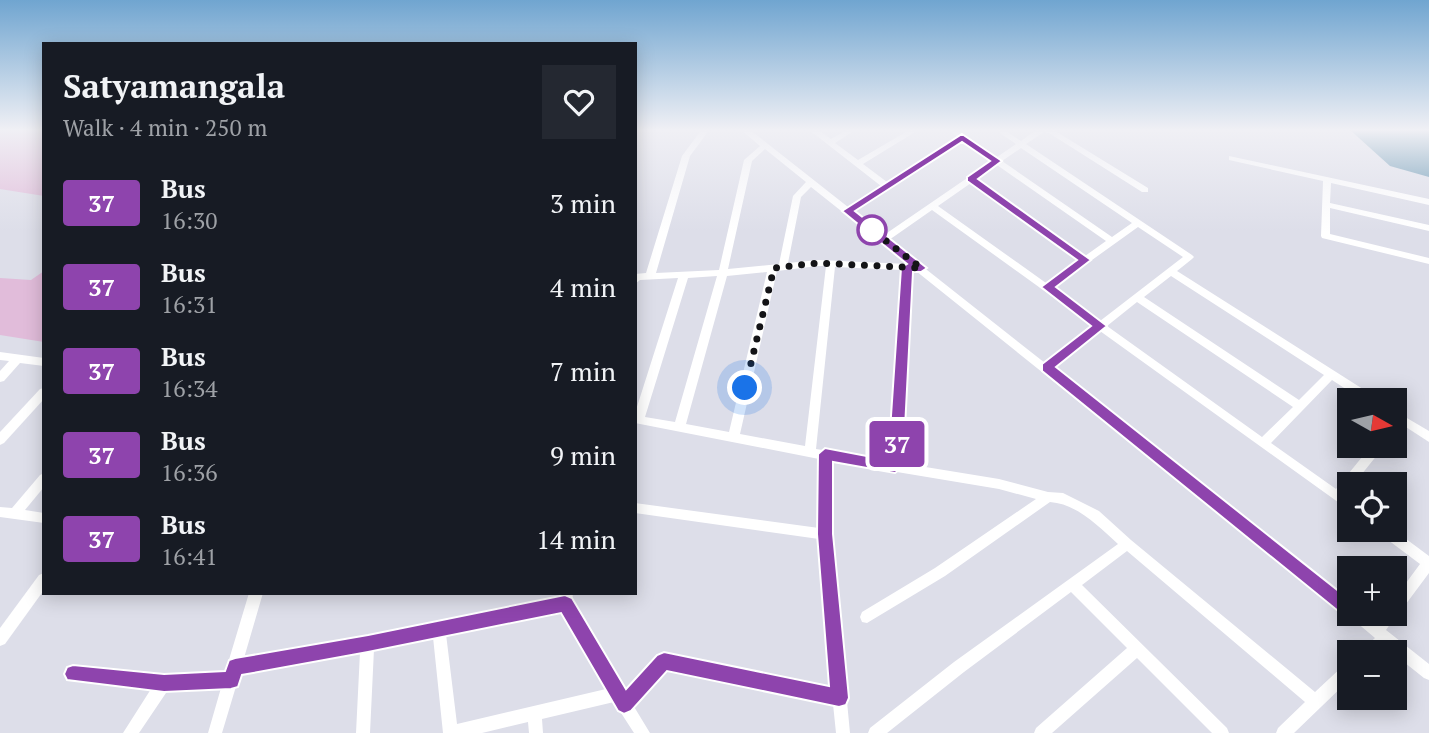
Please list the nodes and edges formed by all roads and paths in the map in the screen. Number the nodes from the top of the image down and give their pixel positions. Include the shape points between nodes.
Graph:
1 (684, 163) edge
2 (747, 163) edge
3 (786, 163) edge
4 (922, 163) edge
5 (994, 163) edge
6 (1000, 163) edge
7 (1048, 163) edge
8 (1102, 163) edge
9 (1256, 163) edge
10 (858, 164) edge
11 (971, 179) junction
12 (1327, 179) junction
13 (811, 182) junction
14 (887, 186) junction
15 (1145, 190) dead end
16 (1429, 202) edge
17 (1326, 205) junction
18 (932, 206) junction
19 (848, 211) junction
20 (1138, 223) junction
21 (1429, 228) edge
22 (884, 239) junction
23 (1112, 241) junction
24 (1085, 260) junction
25 (1429, 261) edge
26 (831, 264) junction
27 (778, 267) junction
28 (907, 268) junction
29 (921, 268) junction
30 (1171, 271) junction
31 (723, 273) junction
32 (684, 275) junction
33 (650, 277) junction
34 (637, 278) edge
35 (1047, 287) junction
36 (1137, 297) junction
37 (1100, 326) junction
38 (0, 356) edge
39 (18, 358) junction
40 (42, 362) edge
41 (1047, 367) junction
42 (1332, 374) junction
43 (0, 378) edge
44 (1353, 388) edge
45 (42, 394) edge
46 (1300, 407) junction
47 (637, 419) edge
48 (1407, 425) edge
49 (680, 426) junction
50 (734, 437) junction
51 (1429, 437) edge
52 (0, 440) edge
53 (1264, 442) junction
54 (810, 452) junction
55 (825, 454) junction
56 (1368, 458) edge
57 (895, 467) junction
58 (42, 480) edge
59 (1336, 496) joint
60 (1048, 498) junction
61 (637, 508) edge
62 (0, 512) edge
63 (15, 513) junction
64 (42, 518) edge
65 (825, 534) junction
66 (1400, 542) edge
67 (1127, 544) junction
68 (1429, 563) edge
69 (42, 582) edge
70 (1072, 584) junction
71 (1407, 592) edge
72 (255, 595) edge
73 (566, 598) edge
74 (1337, 600) edge
75 (867, 617) dead end
76 (1370, 626) edge
77 (1385, 626) edge
78 (439, 629) junction
79 (2, 635) edge
80 (1381, 635) junction
81 (1378, 640) edge
82 (368, 644) junction
83 (1137, 649) junction
84 (233, 673) junction
85 (1429, 673) edge
86 (73, 674) dead end
87 (1337, 681) edge
88 (164, 683) junction
89 (839, 698) junction
90 (621, 699) junction
91 (1315, 701) junction
92 (534, 713) junction
93 (450, 732) edge
94 (130, 733) edge
95 (215, 733) edge
96 (363, 733) edge
97 (536, 733) edge
98 (643, 733) edge
99 (842, 733) edge
100 (875, 733) edge
101 (1041, 733) edge
102 (1222, 733) edge
103 (1283, 733) edge

1 - 33 street
2 - 31 street
3 - 13 street
4 - 14 street
5 - 11 street
6 - 23 street
7 - 20 street
8 - 15 street
9 - 12 street
10 - 14 street
11 - 18 street
11 - 24 street
12 - 16 street
12 - 17 street
13 - 19 street
13 - 27 street via 797,196
14 - 19 street
17 - 21 street
17 - 25 street via 1325,236
18 - 22 street
18 - 35 street
19 - 22 street
20 - 23 street
20 - 30 street via 1189,257
22 - 29 street
23 - 24 street
24 - 35 street
26 - 27 street
26 - 28 street
26 - 54 street
27 - 31 street
27 - 50 street
28 - 29 street
28 - 57 street
29 - 41 street
30 - 36 street
30 - 42 street
31 - 32 street
31 - 49 street
32 - 33 street
32 - 47 street
33 - 34 street
35 - 37 street
36 - 37 street
36 - 46 street
37 - 41 street
37 - 53 street
38 - 39 street
39 - 40 street
39 - 43 street
41 - 74 street
42 - 44 street
42 - 46 street
45 - 52 street
46 - 53 street
47 - 49 street
48 - 51 street
49 - 50 street
50 - 54 street
53 - 59 street
54 - 55 street
55 - 57 street
55 - 65 street
56 - 59 street
57 - 60 street via 999,484
58 - 63 street
60 - 67 street via 1063,498 1095,515
60 - 75 street
61 - 65 street
62 - 63 street
63 - 64 street
65 - 89 street
66 - 68 street
67 - 70 street
67 - 91 street
68 - 71 street
69 - 79 street
70 - 83 street
70 - 100 street
72 - 84 street
73 - 78 street
73 - 90 street
76 - 80 street
77 - 80 street
78 - 82 street
78 - 93 street
80 - 81 street
80 - 85 street
82 - 84 street
82 - 96 street
83 - 101 street
83 - 102 street
84 - 88 street
84 - 95 street
86 - 88 street
87 - 91 street
88 - 94 street
89 - 90 street via 664,661
89 - 99 street
90 - 92 street
90 - 98 street
91 - 103 street
92 - 93 street
92 - 97 street

